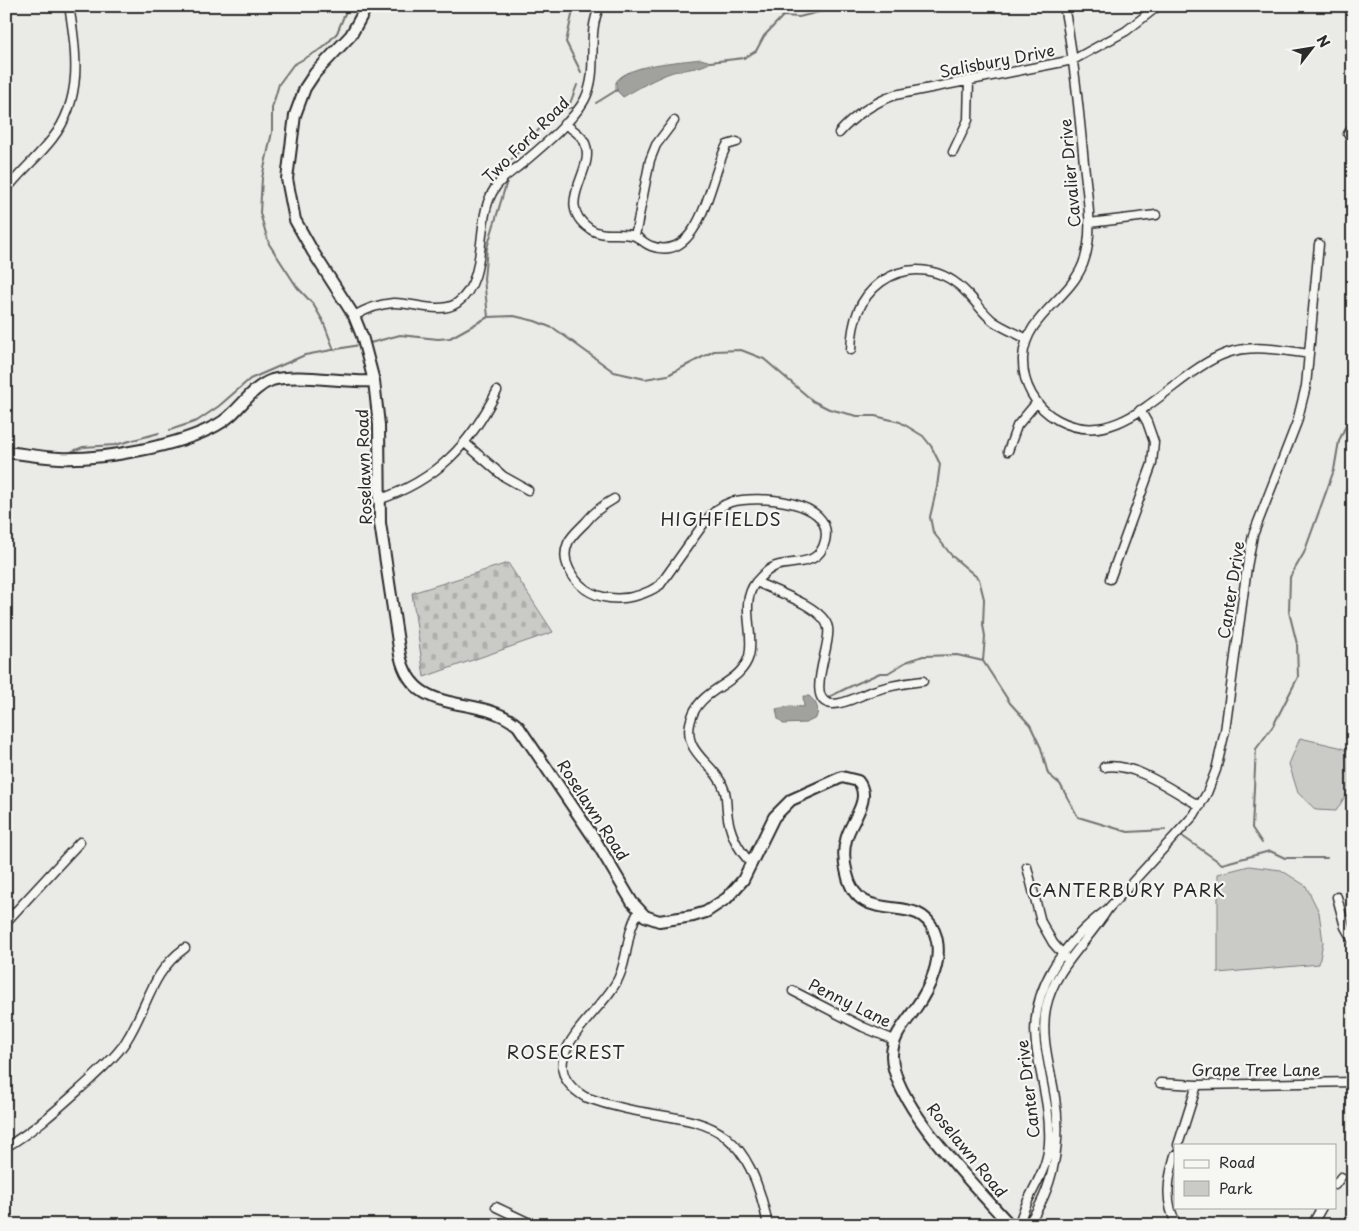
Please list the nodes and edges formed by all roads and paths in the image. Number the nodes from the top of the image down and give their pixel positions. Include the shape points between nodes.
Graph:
1 (69, 6) edge
2 (368, 6) edge
3 (600, 6) edge
4 (1064, 6) edge
5 (1158, 6) edge
6 (1073, 60) junction
7 (969, 80) junction
8 (674, 121) dead end
9 (564, 124) junction
10 (839, 133) dead end
11 (737, 142) dead end
12 (953, 152) dead end
13 (6, 190) edge
14 (1156, 215) dead end
15 (1089, 223) junction
16 (635, 236) junction
17 (1319, 244) dead end
18 (354, 316) junction
19 (1027, 339) junction
20 (852, 350) dead end
21 (1310, 354) junction
22 (374, 381) junction
23 (498, 391) dead end
24 (1037, 402) junction
25 (1140, 410) junction
26 (465, 444) junction
27 (1008, 451) dead end
28 (6, 452) edge
29 (528, 490) dead end
30 (614, 499) dead end
31 (378, 500) junction
32 (1110, 580) dead end
33 (756, 582) junction
34 (923, 681) dead end
35 (1104, 767) dead end
36 (1200, 806) junction
37 (80, 842) dead end
38 (752, 864) junction
39 (1027, 867) dead end
40 (1337, 897) dead end
41 (1108, 909) junction
42 (639, 911) junction
43 (6, 922) edge
44 (1353, 941) edge
45 (185, 948) dead end
46 (1062, 954) junction
47 (1068, 960) junction
48 (793, 992) dead end
49 (894, 1040) junction
50 (1353, 1082) edge
51 (1160, 1083) dead end
52 (1197, 1085) junction
53 (1178, 1144) edge
54 (6, 1147) edge
55 (1174, 1158) edge
56 (1340, 1177) dead end
57 (1336, 1184) edge
58 (496, 1207) dead end
59 (1321, 1208) edge
60 (534, 1225) edge
61 (768, 1225) edge
62 (1010, 1225) edge
63 (1019, 1225) edge
64 (1026, 1225) edge
65 (1177, 1225) edge
66 (1312, 1225) edge

1 - 13 street via 75,56 73,101 54,137
2 - 18 street, Roselawn Road via 351,35 305,88 296,115 287,166 288,190 295,220
3 - 9 street, Two Ford Road via 593,23 590,85 578,108
4 - 6 street, Cavalier Drive
5 - 6 street, Salisbury Drive via 1119,35
6 - 7 street, Salisbury Drive
6 - 15 street, Cavalier Drive
7 - 10 street, Salisbury Drive via 883,99 856,116
7 - 12 street via 968,120
8 - 16 street via 656,145 650,160
9 - 16 street via 584,141 588,154 574,193 578,216 590,229
9 - 18 street, Two Ford Road via 504,177 492,192 475,271 461,299 445,308 382,305
11 - 16 street via 727,144 720,157 707,200 688,238 666,248 652,246
14 - 15 street
15 - 19 street, Cavalier Drive via 1087,250 1079,272 1066,291 1039,318
17 - 21 street, Canter Drive
18 - 22 street, Roselawn Road
19 - 20 street via 992,320 967,292 949,278 920,270 897,274 871,291 857,313
19 - 24 street, Cavalier Drive via 1024,371 1029,390
21 - 25 street, Cavalier Drive via 1261,348 1228,352 1202,365
21 - 36 street, Canter Drive via 1297,422 1253,535 1221,750 1211,785
22 - 28 street via 273,380 258,388 235,413 218,425 190,438 138,449 74,458
22 - 31 street, Roselawn Road via 379,425
23 - 26 street
24 - 25 street, Cavalier Drive via 1057,420 1085,428 1110,426
24 - 27 street via 1017,426
25 - 32 street via 1151,432 1152,464
26 - 29 street via 502,476
26 - 31 street via 447,462 415,484
30 - 33 street via 589,518 567,544 566,564 578,584 589,593 605,599 652,591 666,579 707,520 730,502 780,501 799,504 812,511 826,530 819,554 806,562 770,569
31 - 42 street, Roselawn Road via 400,655 406,675 415,687 430,696 489,709 518,726
33 - 34 street via 802,604 826,621 829,635 818,681 820,695 825,701 835,704 893,686
33 - 38 street via 747,603 751,645 745,665 733,678 702,700 693,714 689,732 694,750 720,779 735,842
35 - 36 street via 1133,770
36 - 41 street, Canter Drive
37 - 43 street
38 - 42 street via 736,890 706,912 666,922 651,919
38 - 49 street via 774,816 784,806 834,780 847,777 858,781 863,790 863,800 844,850 852,888 866,903 920,914 931,924 936,936 937,957 930,983
39 - 46 street via 1041,922
40 - 44 street via 1345,927
41 - 46 street, Canter Drive via 1090,923
41 - 47 street, Canter Drive
42 - 61 street via 631,925 624,964 614,987 567,1045 563,1062 565,1075 573,1088 585,1097 704,1124 726,1137 742,1153 755,1178
45 - 54 street via 158,975 132,1032 118,1052 46,1120
46 - 47 street
46 - 63 street, Canter Drive via 1045,981 1036,1017 1036,1043 1048,1113 1048,1145 1038,1183
47 - 64 street, Canter Drive via 1050,993 1044,1022 1058,1120 1056,1156 1048,1185
48 - 49 street, Penny Lane
49 - 62 street, Roselawn Road via 893,1064 908,1099 934,1139
50 - 52 street, Grape Tree Lane
51 - 52 street, Grape Tree Lane
52 - 53 street
55 - 65 street via 1168,1194
56 - 57 street
58 - 60 street
59 - 66 street

